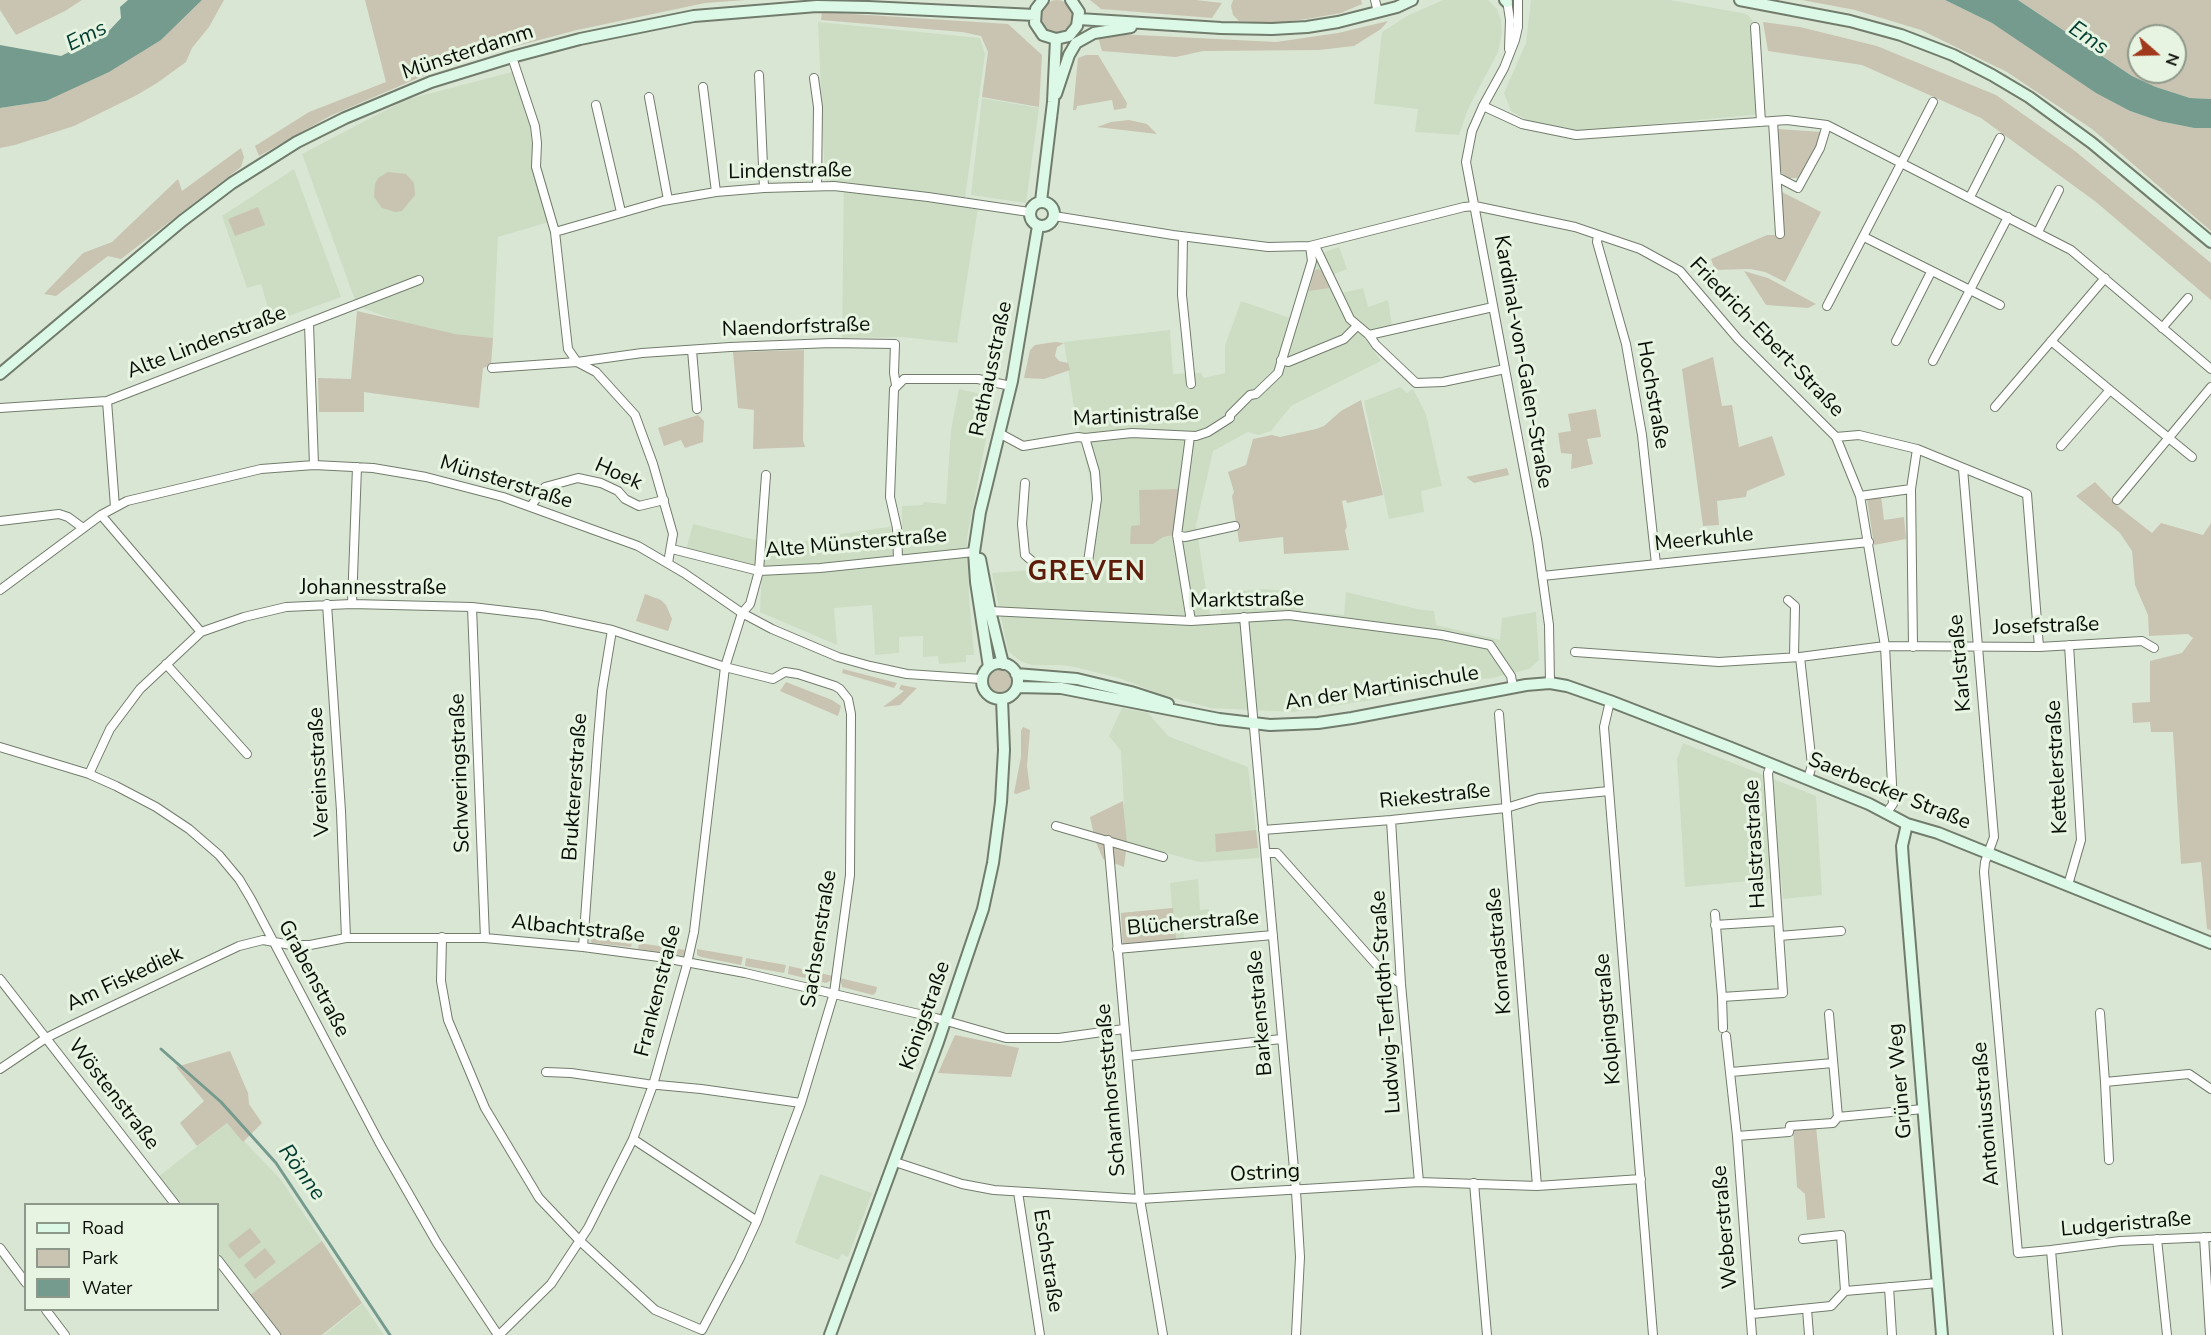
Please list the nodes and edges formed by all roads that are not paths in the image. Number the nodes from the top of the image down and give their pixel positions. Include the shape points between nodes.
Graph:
1 (1042, 0) edge
2 (1071, 0) edge
3 (1375, 0) edge
4 (1393, 0) edge
5 (1412, 0) edge
6 (1740, 0) edge
7 (1509, 1) edge
8 (1378, 12) junction
9 (1035, 15) junction
10 (1079, 19) junction
11 (1149, 24) junction
12 (1755, 27) dead end
13 (1056, 39) junction
14 (512, 57) junction
15 (759, 75) dead end
16 (814, 78) dead end
17 (703, 87) dead end
18 (649, 97) dead end
19 (1053, 102) junction
20 (1933, 102) dead end
21 (596, 105) dead end
22 (1483, 106) junction
23 (1773, 121) junction
24 (1761, 122) junction
25 (1827, 125) junction
26 (2000, 138) dead end
27 (1902, 162) junction
28 (1777, 177) junction
29 (817, 186) junction
30 (764, 188) junction
31 (2059, 190) dead end
32 (716, 192) junction
33 (1970, 197) junction
34 (668, 200) junction
35 (1041, 201) junction
36 (1475, 206) junction
37 (621, 212) junction
38 (1029, 212) junction
39 (1054, 216) junction
40 (2008, 217) junction
41 (1038, 226) junction
42 (555, 232) junction
43 (2038, 232) junction
44 (1780, 234) dead end
45 (1598, 235) junction
46 (1183, 237) junction
47 (1864, 237) junction
48 (2211, 242) edge
49 (1312, 246) junction
50 (1931, 272) junction
51 (2105, 278) junction
52 (419, 280) dead end
53 (1969, 290) junction
54 (2188, 298) dead end
55 (2000, 305) dead end
56 (1827, 306) dead end
57 (1493, 307) junction
58 (309, 324) junction
59 (1357, 326) junction
60 (2162, 328) junction
61 (1369, 335) junction
62 (2051, 341) junction
63 (1896, 342) dead end
64 (692, 350) junction
65 (1281, 360) junction
66 (1933, 361) dead end
67 (577, 362) junction
68 (492, 368) dead end
69 (1505, 369) junction
70 (2211, 369) edge
71 (0, 374) edge
72 (1191, 384) dead end
73 (896, 385) junction
74 (1011, 386) junction
75 (2211, 387) edge
76 (2110, 390) junction
77 (106, 401) junction
78 (1995, 407) dead end
79 (0, 408) edge
80 (698, 409) dead end
81 (999, 433) junction
82 (1190, 436) junction
83 (1836, 437) junction
84 (1086, 438) junction
85 (2169, 438) junction
86 (2061, 446) dead end
87 (1917, 449) junction
88 (2192, 458) dead end
89 (314, 465) junction
90 (357, 467) junction
91 (1963, 469) junction
92 (766, 475) dead end
93 (1025, 483) dead end
94 (1911, 489) junction
95 (1860, 496) junction
96 (664, 500) junction
97 (2117, 500) dead end
98 (531, 506) junction
99 (115, 507) junction
100 (101, 515) junction
101 (0, 520) edge
102 (1235, 526) dead end
103 (82, 528) junction
104 (1177, 535) junction
105 (1869, 542) junction
106 (674, 549) junction
107 (977, 552) junction
108 (898, 559) junction
109 (668, 563) junction
110 (1656, 564) junction
111 (759, 571) junction
112 (1542, 576) junction
113 (0, 590) edge
114 (1788, 600) dead end
115 (327, 604) junction
116 (352, 604) junction
117 (472, 607) junction
118 (990, 611) junction
119 (742, 613) junction
120 (1244, 617) junction
121 (1191, 621) junction
122 (612, 630) junction
123 (201, 632) junction
124 (2069, 645) junction
125 (1885, 646) junction
126 (1913, 647) junction
127 (1978, 647) junction
128 (2039, 647) junction
129 (2154, 648) dead end
130 (1575, 652) dead end
131 (1797, 657) junction
132 (166, 664) junction
133 (1003, 664) junction
134 (725, 667) junction
135 (989, 667) junction
136 (1016, 674) junction
137 (982, 679) junction
138 (1550, 683) junction
139 (1017, 687) junction
140 (1513, 687) junction
141 (1002, 699) junction
142 (1610, 700) junction
143 (1185, 711) junction
144 (1499, 714) dead end
145 (1253, 724) junction
146 (0, 747) edge
147 (247, 753) dead end
148 (1771, 765) junction
149 (88, 774) junction
150 (1808, 779) junction
151 (1609, 791) junction
152 (1506, 808) junction
153 (1887, 812) junction
154 (1391, 820) junction
155 (1907, 824) junction
156 (1056, 826) dead end
157 (1263, 830) junction
158 (1108, 840) junction
159 (1266, 853) junction
160 (1988, 854) junction
161 (1163, 857) dead end
162 (2068, 885) junction
163 (1715, 914) dead end
164 (1778, 921) junction
165 (1715, 925) junction
166 (1841, 931) dead end
167 (1273, 935) junction
168 (1779, 936) junction
169 (346, 938) junction
170 (442, 938) junction
171 (485, 938) junction
172 (273, 941) junction
173 (2211, 943) edge
174 (583, 947) junction
175 (1117, 949) junction
176 (688, 962) junction
177 (0, 979) edge
178 (1401, 984) junction
179 (834, 993) junction
180 (1722, 997) junction
181 (2100, 1013) dead end
182 (1829, 1014) dead end
183 (946, 1020) junction
184 (1124, 1029) junction
185 (46, 1038) junction
186 (1281, 1040) junction
187 (1129, 1056) junction
188 (1833, 1064) junction
189 (0, 1069) edge
190 (546, 1072) dead end
191 (1731, 1072) junction
192 (2105, 1082) junction
193 (653, 1085) junction
194 (2211, 1089) edge
195 (801, 1103) junction
196 (1923, 1109) junction
197 (1838, 1117) junction
198 (1737, 1136) junction
199 (633, 1139) junction
200 (2109, 1160) dead end
201 (895, 1162) junction
202 (1641, 1179) junction
203 (1419, 1182) junction
204 (1474, 1183) junction
205 (1537, 1186) junction
206 (1296, 1191) junction
207 (1018, 1192) junction
208 (1140, 1199) junction
209 (174, 1203) edge
210 (757, 1221) junction
211 (2207, 1237) edge
212 (1803, 1239) dead end
213 (2157, 1239) junction
214 (580, 1241) junction
215 (0, 1248) edge
216 (2051, 1250) junction
217 (219, 1261) edge
218 (24, 1280) edge
219 (1938, 1283) junction
220 (1889, 1287) junction
221 (2209, 1289) edge
222 (1845, 1291) junction
223 (1807, 1309) junction
224 (46, 1311) edge
225 (1752, 1314) junction
226 (65, 1335) edge
227 (276, 1335) edge
228 (499, 1335) edge
229 (830, 1335) edge
230 (1040, 1335) edge
231 (1164, 1335) edge
232 (1296, 1335) edge
233 (1487, 1335) edge
234 (1653, 1335) edge
235 (1752, 1335) edge
236 (1809, 1335) edge
237 (1892, 1335) edge
238 (1942, 1335) edge
239 (2058, 1335) edge
240 (2167, 1335) edge
241 (2210, 1335) edge

1 - 9 street
2 - 10 street
3 - 8 street
4 - 8 street
5 - 8 street
6 - 48 street via 1901,35 1992,75 2092,142
7 - 22 street, Kardinal-von-Galen-Straße via 1509,56
8 - 11 street via 1338,22 1272,29
9 - 13 street via 1043,35
9 - 14 street, Münsterdamm via 817,6 694,16
10 - 11 street
10 - 13 street via 1069,36
11 - 19 street via 1094,33 1076,43
12 - 24 street
13 - 19 street
14 - 42 street via 535,126 536,167
14 - 71 street, Münsterdamm via 392,98 297,142 258,165 182,221
15 - 30 street
16 - 29 street via 818,108
17 - 32 street
18 - 34 street
19 - 35 street
20 - 27 street
21 - 37 street
22 - 24 street via 1522,124 1576,135
22 - 36 street, Kardinal-von-Galen-Straße via 1472,131 1466,162
23 - 24 street
23 - 25 street
23 - 28 street
25 - 27 street
25 - 28 street via 1820,148 1798,188
26 - 33 street
27 - 33 street
27 - 47 street
28 - 44 street
29 - 30 street, Lindenstraße
29 - 38 street, Lindenstraße
30 - 32 street, Lindenstraße
31 - 43 street
32 - 34 street, Lindenstraße
33 - 40 street
34 - 37 street, Lindenstraße
35 - 38 street
35 - 39 street via 1051,206
36 - 45 street, Friedrich-Ebert-Straße
36 - 49 street
36 - 57 street, Kardinal-von-Galen-Straße
37 - 42 street, Lindenstraße
38 - 41 street via 1030,220
39 - 41 street via 1048,225
39 - 46 street
40 - 43 street
40 - 53 street
41 - 74 street, Rathausstraße
42 - 67 street via 568,350
43 - 51 street via 2071,250
45 - 83 street, Friedrich-Ebert-Straße via 1640,249 1680,271 1738,339
45 - 110 street, Hochstraße via 1626,344 1642,435
46 - 49 street via 1268,247
46 - 72 street via 1182,295
47 - 50 street
47 - 56 street
49 - 59 street
49 - 65 street, Martinistraße via 1312,261
50 - 53 street
50 - 63 street
51 - 60 street
51 - 62 street
52 - 58 street, Alte Lindenstraße
53 - 55 street
53 - 66 street
54 - 60 street
57 - 61 street
57 - 69 street, Kardinal-von-Galen-Straße
58 - 77 street, Alte Lindenstraße
58 - 89 street
59 - 61 street
59 - 65 street via 1344,339 1288,362
60 - 70 street
61 - 69 street via 1416,383 1443,382
62 - 76 street
62 - 78 street
64 - 67 street, Naendorfstraße
64 - 73 street, Naendorfstraße via 895,344
64 - 80 street, Naendorfstraße
65 - 82 street, Martinistraße via 1278,373 1230,417 1208,432
67 - 68 street, Naendorfstraße
67 - 96 street via 596,372 634,415
69 - 112 street, Kardinal-von-Galen-Straße
73 - 74 street via 903,379 934,379
73 - 108 street via 890,497
74 - 81 street, Rathausstraße
75 - 85 street
76 - 85 street
76 - 86 street
77 - 79 street
77 - 99 street, Alte Lindenstraße
81 - 84 street, Martinistraße via 1023,446
81 - 107 street, Rathausstraße via 979,519
82 - 84 street, Martinistraße via 1132,433
82 - 104 street
83 - 87 street via 1859,435
83 - 95 street, Friedrich-Ebert-Straße
84 - 93 street via 1095,472 1096,499 1087,569 1039,567 1025,555
85 - 88 street
85 - 97 street
87 - 91 street
87 - 94 street
89 - 90 street, Münsterstraße
89 - 99 street, Münsterstraße via 261,469 143,495
90 - 98 street, Münsterstraße via 426,477
90 - 116 street
91 - 127 street, Karlstraße
91 - 128 street via 2026,494
92 - 111 street, Frankenstraße
94 - 95 street
94 - 126 street
95 - 105 street, Friedrich-Ebert-Straße
96 - 98 street, Hoek via 639,506 618,491 578,477 545,487
96 - 106 street
98 - 109 street, Münsterstraße via 638,546
99 - 100 street, Münsterstraße
100 - 103 street, Münsterstraße
100 - 123 street
101 - 103 street via 59,514
102 - 104 street via 1185,537
103 - 113 street, Münsterstraße
104 - 121 street
105 - 110 street, Meerkuhle
105 - 125 street, Friedrich-Ebert-Straße
106 - 109 street
106 - 111 street, Alte Münsterstraße
107 - 108 street, Alte Münsterstraße
107 - 118 street
107 - 135 street via 976,582
108 - 111 street, Alte Münsterstraße
109 - 119 street, Münsterstraße
110 - 112 street, Meerkuhle
111 - 119 street, Frankenstraße via 750,604
112 - 138 street, Kardinal-von-Galen-Straße via 1549,625
114 - 131 street via 1795,606
115 - 116 street, Johannesstraße
115 - 123 street, Johannesstraße via 286,607
115 - 169 street, Vereinsstraße
116 - 117 street, Johannesstraße
117 - 122 street, Johannesstraße via 541,615
117 - 171 street, Schweringstraße
118 - 121 street, Marktstraße
118 - 133 street
119 - 134 street, Frankenstraße
119 - 137 street, Münsterstraße via 832,654 870,666 906,674
120 - 121 street, Marktstraße
120 - 140 street, Marktstraße via 1323,618 1490,645
120 - 145 street, Barkenstraße
122 - 134 street, Johannesstraße
122 - 174 street, Bruktererstraße via 602,691
123 - 132 street, Johannesstraße
124 - 128 street, Josefstraße
124 - 129 street, Josefstraße via 2142,641
124 - 162 street, Kettelerstraße via 2081,840
125 - 126 street, Josefstraße
125 - 131 street, Josefstraße
125 - 153 street, Friedrich-Ebert-Straße via 1893,804
126 - 127 street, Josefstraße
127 - 128 street, Josefstraße
127 - 160 street, Karlstraße via 1994,837
130 - 131 street, Josefstraße via 1719,662
131 - 150 street via 1812,765
132 - 147 street
132 - 149 street, Johannesstraße via 140,689 110,729
133 - 135 street
133 - 136 street
134 - 176 street, Frankenstraße via 699,899
134 - 179 street, Sachsenstraße via 773,679 785,672 798,674 835,686 848,699 850,875
135 - 137 street
136 - 139 street
136 - 143 street, An der Martinischule via 1077,679 1162,701
137 - 141 street via 984,690
138 - 140 street, An der Martinischule
138 - 142 street, Saerbecker Straße
139 - 141 street
139 - 143 street, An der Martinischule via 1061,688
140 - 145 street, An der Martinischule via 1318,723
141 - 183 street, Königstraße via 1004,750 993,863 983,909
142 - 148 street, Saerbecker Straße
142 - 151 street, Kolpingstraße via 1604,727
143 - 145 street, An der Martinischule
144 - 152 street, Konradstraße
145 - 157 street, Barkenstraße
146 - 149 street, Grabenstraße
148 - 150 street, Saerbecker Straße
148 - 164 street, Halstrastraße via 1768,773
149 - 172 street, Grabenstraße via 156,807 219,855 239,879
150 - 153 street, Saerbecker Straße
151 - 152 street, Riekestraße via 1539,798
151 - 202 street, Kolpingstraße
152 - 154 street, Riekestraße
152 - 205 street, Konradstraße
153 - 155 street, Saerbecker Straße
154 - 157 street, Riekestraße
154 - 178 street, Ludwig-Terfloth-Straße
155 - 160 street, Saerbecker Straße
155 - 196 street, Grüner Weg via 1902,846
156 - 158 street
157 - 159 street, Barkenstraße
158 - 161 street
158 - 175 street, Scharnhorststraße
159 - 167 street, Barkenstraße
159 - 178 street via 1278,853 1383,972
160 - 162 street, Saerbecker Straße
160 - 216 street, Antoniusstraße via 1984,872 2018,1252
162 - 173 street, Saerbecker Straße
163 - 165 street
164 - 165 street, Halstrastraße
164 - 168 street, Halstrastraße
165 - 180 street
166 - 168 street, Halstrastraße
167 - 175 street, Blücherstraße
167 - 186 street, Barkenstraße
168 - 180 street, Halstrastraße via 1783,993
169 - 170 street, Albachtstraße
169 - 172 street, Albachtstraße via 310,945
170 - 171 street, Albachtstraße
170 - 214 street via 441,981 448,1020 485,1108 539,1198
171 - 174 street, Albachtstraße
172 - 185 street, Am Fiskediek via 239,946
172 - 228 street, Grabenstraße via 379,1142 437,1243
174 - 176 street, Albachtstraße
175 - 184 street, Scharnhorststraße
176 - 179 street, Albachtstraße
176 - 193 street, Frankenstraße
177 - 185 street, Wöstenstraße
178 - 203 street, Ludwig-Terfloth-Straße
179 - 183 street, Albachtstraße
179 - 195 street, Sachsenstraße
180 - 191 street, Weberstraße
181 - 192 street
182 - 188 street
183 - 184 street, Albachtstraße via 1006,1038 1059,1038
183 - 201 street, Königstraße
184 - 187 street, Scharnhorststraße
185 - 189 street, Am Fiskediek
185 - 209 street, Wöstenstraße
186 - 187 street
186 - 206 street, Barkenstraße
187 - 208 street, Scharnhorststraße
188 - 191 street
188 - 197 street
190 - 193 street
191 - 198 street, Weberstraße
192 - 194 street via 2188,1074
192 - 200 street
193 - 195 street
193 - 199 street, Frankenstraße
195 - 210 street, Sachsenstraße
196 - 197 street, Weberstraße
196 - 219 street, Grüner Weg
197 - 198 street, Weberstraße via 1833,1123 1790,1126 1789,1132
198 - 225 street, Weberstraße
199 - 210 street
199 - 214 street, Frankenstraße
201 - 207 street, Ostring via 962,1184
201 - 229 street, Königstraße
202 - 205 street, Ostring
202 - 234 street, Kolpingstraße
203 - 204 street, Ostring
203 - 206 street, Ostring
204 - 205 street, Ostring
204 - 233 street
206 - 208 street, Ostring
206 - 232 street, Barkenstraße via 1300,1257
207 - 208 street, Ostring
207 - 230 street, Eschstraße
208 - 231 street, Scharnhorststraße
210 - 214 street, Sachsenstraße via 702,1330 655,1310
211 - 213 street, Ludgeristraße
211 - 221 street, Ludgeristraße
212 - 222 street via 1841,1235
213 - 216 street, Ludgeristraße
213 - 240 street
214 - 228 street, Frankenstraße via 550,1284
215 - 218 street
216 - 239 street
217 - 227 street
219 - 220 street, Weberstraße
219 - 238 street, Grüner Weg
220 - 222 street, Weberstraße
220 - 237 street
221 - 241 street, Ludgeristraße
222 - 223 street, Weberstraße via 1831,1306
223 - 225 street, Weberstraße
223 - 236 street
224 - 226 street
225 - 235 street, Weberstraße

